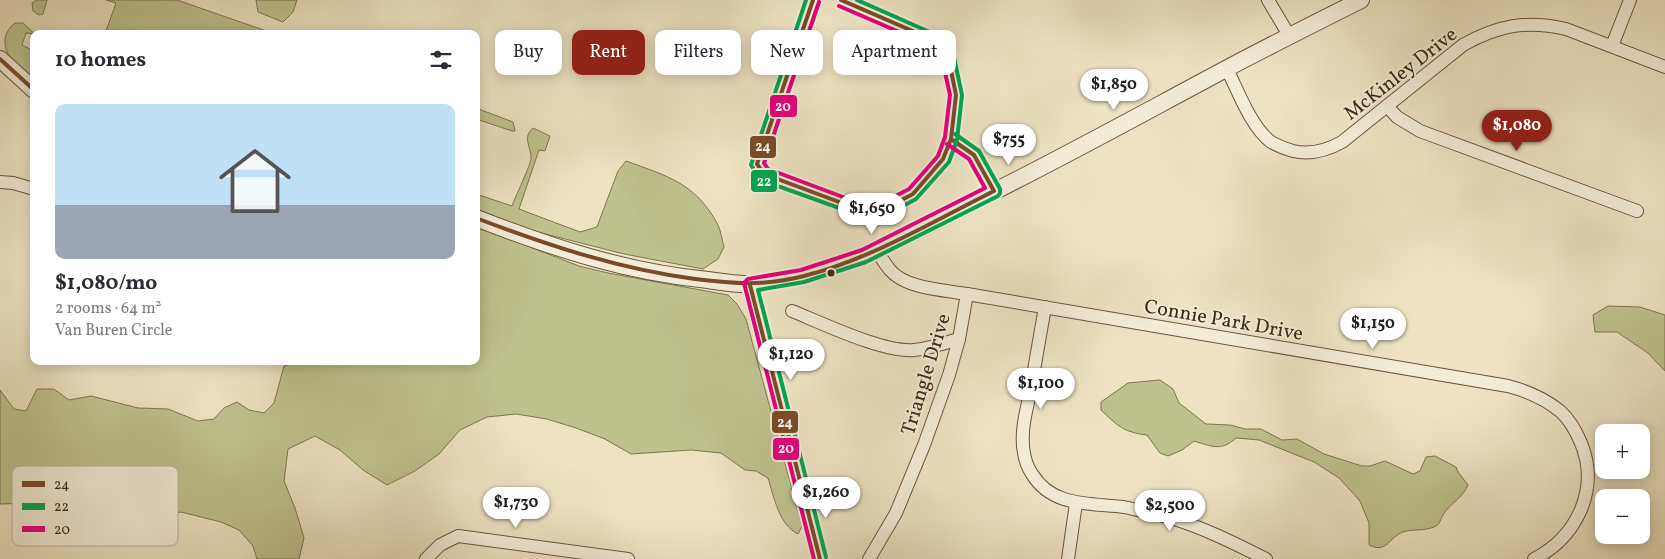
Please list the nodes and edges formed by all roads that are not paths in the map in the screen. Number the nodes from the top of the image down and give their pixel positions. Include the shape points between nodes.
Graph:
1 (1268, 0) edge
2 (1361, 0) edge
3 (1630, 0) edge
4 (1290, 37) junction
5 (1612, 46) junction
6 (0, 59) edge
7 (1665, 67) edge
8 (1227, 68) junction
9 (30, 86) edge
10 (1387, 106) junction
11 (0, 182) edge
12 (30, 188) edge
13 (1638, 210) dead end
14 (480, 220) edge
15 (876, 250) junction
16 (750, 285) junction
17 (967, 294) junction
18 (1045, 307) junction
19 (792, 311) dead end
20 (959, 339) junction
21 (1076, 503) junction
22 (426, 559) edge
23 (628, 559) edge
24 (820, 559) edge
25 (870, 559) edge
26 (1068, 559) edge
27 (1266, 559) edge
28 (1534, 559) edge

1 - 4 street
2 - 4 street
3 - 5 street
4 - 8 street
5 - 7 street, McKinley Drive
5 - 10 street, McKinley Drive via 1551,26 1530,24 1496,29 1463,45
6 - 9 street
8 - 10 street, McKinley Drive via 1259,129 1272,142 1300,153 1315,153 1336,146
8 - 15 street via 1057,160
10 - 13 street via 1397,117 1420,131
11 - 12 street
14 - 16 street via 586,258 649,272
15 - 16 street via 802,276
15 - 17 street, Triangle Drive via 890,271 911,284
16 - 24 street
17 - 18 street, Connie Park Drive
17 - 20 street, Triangle Drive
18 - 21 street via 1025,419 1024,453 1028,468 1047,491
18 - 28 street, Connie Park Drive via 1530,392 1561,412 1576,432 1586,454 1589,477 1586,499 1578,518 1555,546
19 - 20 street via 897,350 912,351
20 - 25 street, Triangle Drive via 949,375 896,513
21 - 26 street
21 - 27 street via 1167,516 1201,528
22 - 23 street via 440,545 458,536

